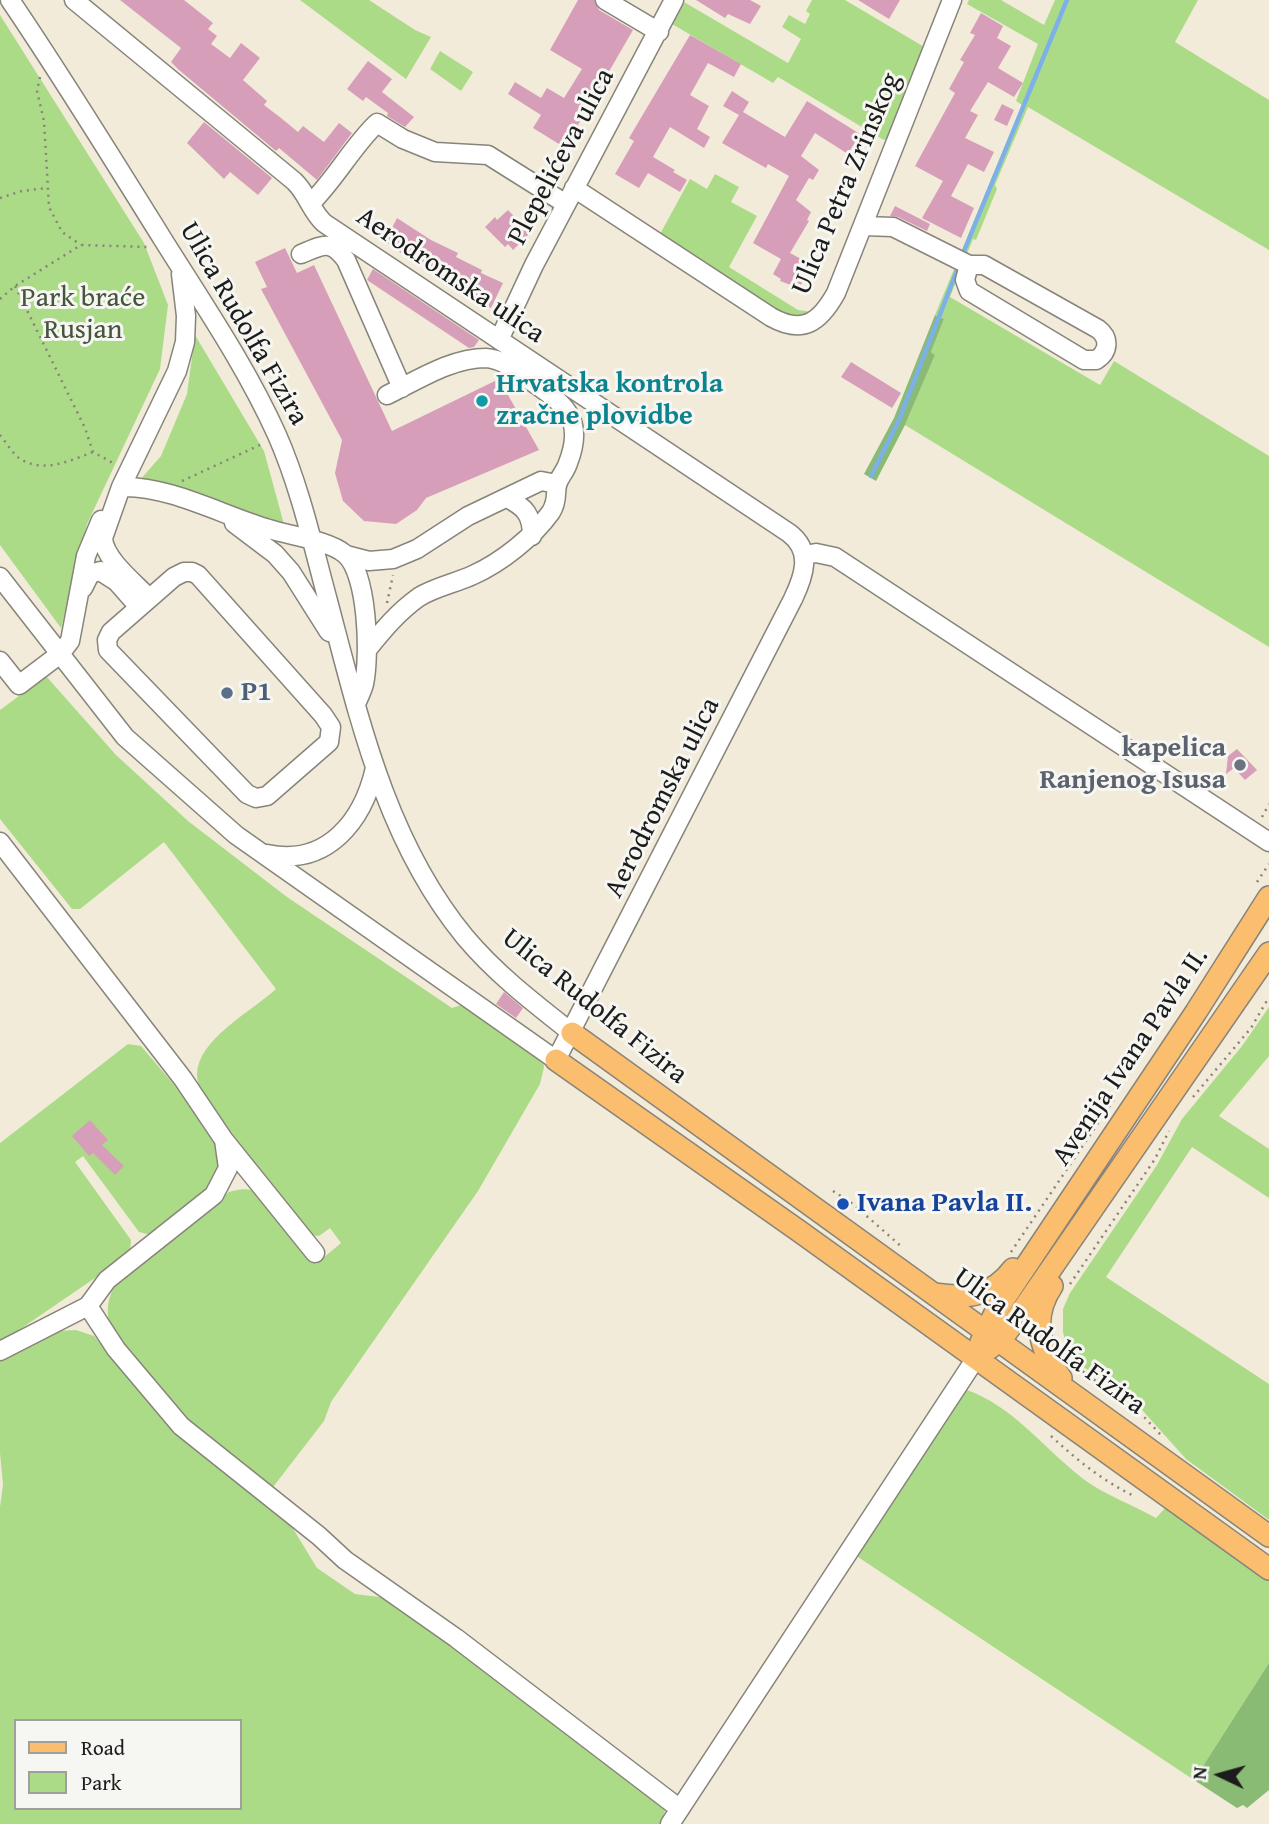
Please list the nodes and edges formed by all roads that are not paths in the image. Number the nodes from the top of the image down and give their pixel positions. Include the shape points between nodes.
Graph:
1 (10, 0) edge
2 (74, 0) edge
3 (605, 0) edge
4 (674, 0) edge
5 (952, 0) edge
6 (659, 32) junction
7 (570, 196) junction
8 (311, 203) junction
9 (863, 226) junction
10 (301, 254) dead end
11 (179, 264) junction
12 (970, 265) junction
13 (499, 340) junction
14 (557, 484) junction
15 (121, 487) junction
16 (507, 498) junction
17 (213, 508) junction
18 (532, 536) junction
19 (311, 541) junction
20 (346, 555) junction
21 (805, 555) junction
22 (0, 577) edge
23 (0, 592) edge
24 (81, 592) junction
25 (149, 598) junction
26 (31, 618) junction
27 (367, 650) junction
28 (342, 653) junction
29 (60, 654) junction
30 (0, 662) edge
31 (356, 704) junction
32 (375, 768) junction
33 (0, 842) edge
34 (1269, 842) edge
35 (263, 853) junction
36 (1261, 892) edge
37 (1269, 953) edge
38 (572, 1033) junction
39 (556, 1060) junction
40 (225, 1140) junction
41 (1048, 1232) junction
42 (1076, 1232) junction
43 (315, 1253) dead end
44 (932, 1293) junction
45 (88, 1306) junction
46 (992, 1335) junction
47 (0, 1352) edge
48 (976, 1358) junction
49 (1073, 1394) junction
50 (1269, 1536) edge
51 (1269, 1569) edge
52 (675, 1816) edge

1 - 11 street, Ulica Rudolfa Fizira
2 - 8 street, Aerodromska ulica via 302,188
3 - 6 street
4 - 6 street, Plepelićeva ulica
5 - 9 street, Ulica Petra Zrinskog
6 - 7 street, Plepelićeva ulica
7 - 8 street via 498,159 477,153 435,152 377,123
7 - 9 street, Ulica Petra Zrinskog via 771,317 794,326 816,319 829,306
7 - 13 street, Plepelićeva ulica
8 - 13 street, Aerodromska ulica via 331,229
9 - 12 street via 893,227
10 - 14 street via 331,246 346,260 395,391 462,360 487,358 506,364 554,397 569,412 575,430 568,465
11 - 15 street via 186,316 177,371
11 - 19 street, Ulica Rudolfa Fizira via 278,436
12 - 12 street via 984,265 1098,329 1107,341 1103,354 1096,360 1084,360 969,291 965,280
13 - 21 street, Aerodromska ulica via 789,533
14 - 16 street via 541,481
14 - 18 street via 553,509
15 - 17 street via 138,487
15 - 24 street via 92,539
15 - 25 street via 104,545
16 - 18 street via 527,511
16 - 20 street via 393,559 369,561
17 - 19 street
17 - 28 street via 292,572
18 - 27 street via 476,574 422,596 395,616
19 - 20 street
19 - 28 street, Ulica Rudolfa Fizira
20 - 27 street via 361,589
21 - 34 street via 835,557
21 - 38 street, Aerodromska ulica via 793,599
22 - 26 street, Ulica Rudolfa Fizira
23 - 26 street via 11,606
24 - 25 street via 90,574 100,571
24 - 29 street via 70,641
25 - 25 street via 111,632 108,650 247,794 267,796 329,742 331,727 323,715 198,575 184,572
26 - 29 street, Ulica Rudolfa Fizira
27 - 31 street via 364,683
28 - 31 street, Ulica Rudolfa Fizira
29 - 30 street via 19,685
29 - 35 street, Ulica Rudolfa Fizira via 125,737 236,835
31 - 32 street, Ulica Rudolfa Fizira
32 - 35 street via 356,817 330,843 294,857
32 - 38 street, Ulica Rudolfa Fizira via 405,843 464,936 503,977
33 - 40 street
35 - 39 street, Ulica Rudolfa Fizira
36 - 41 main road, Avenija Ivana Pavla II. via 1196,1012
37 - 42 main road, Avenija Ivana Pavla II.
38 - 39 street, Aerodromska ulica
38 - 44 main road, Ulica Rudolfa Fizira
39 - 48 main road, Ulica Rudolfa Fizira
40 - 43 street
40 - 45 street via 228,1168 214,1195 107,1280
41 - 44 main road via 989,1291 967,1297
41 - 46 main road, Avenija Ivana Pavla II.
42 - 46 main road, Avenija Ivana Pavla II. via 1022,1311
42 - 49 main road via 1044,1301 1039,1327 1045,1354
44 - 46 main road, Ulica Rudolfa Fizira
45 - 47 street
45 - 52 street via 116,1349 180,1426 345,1560 456,1638
46 - 48 main road, Avenija Ivana Pavla II.
46 - 49 main road, Ulica Rudolfa Fizira
48 - 51 main road, Ulica Rudolfa Fizira
48 - 52 street
49 - 50 main road, Ulica Rudolfa Fizira

